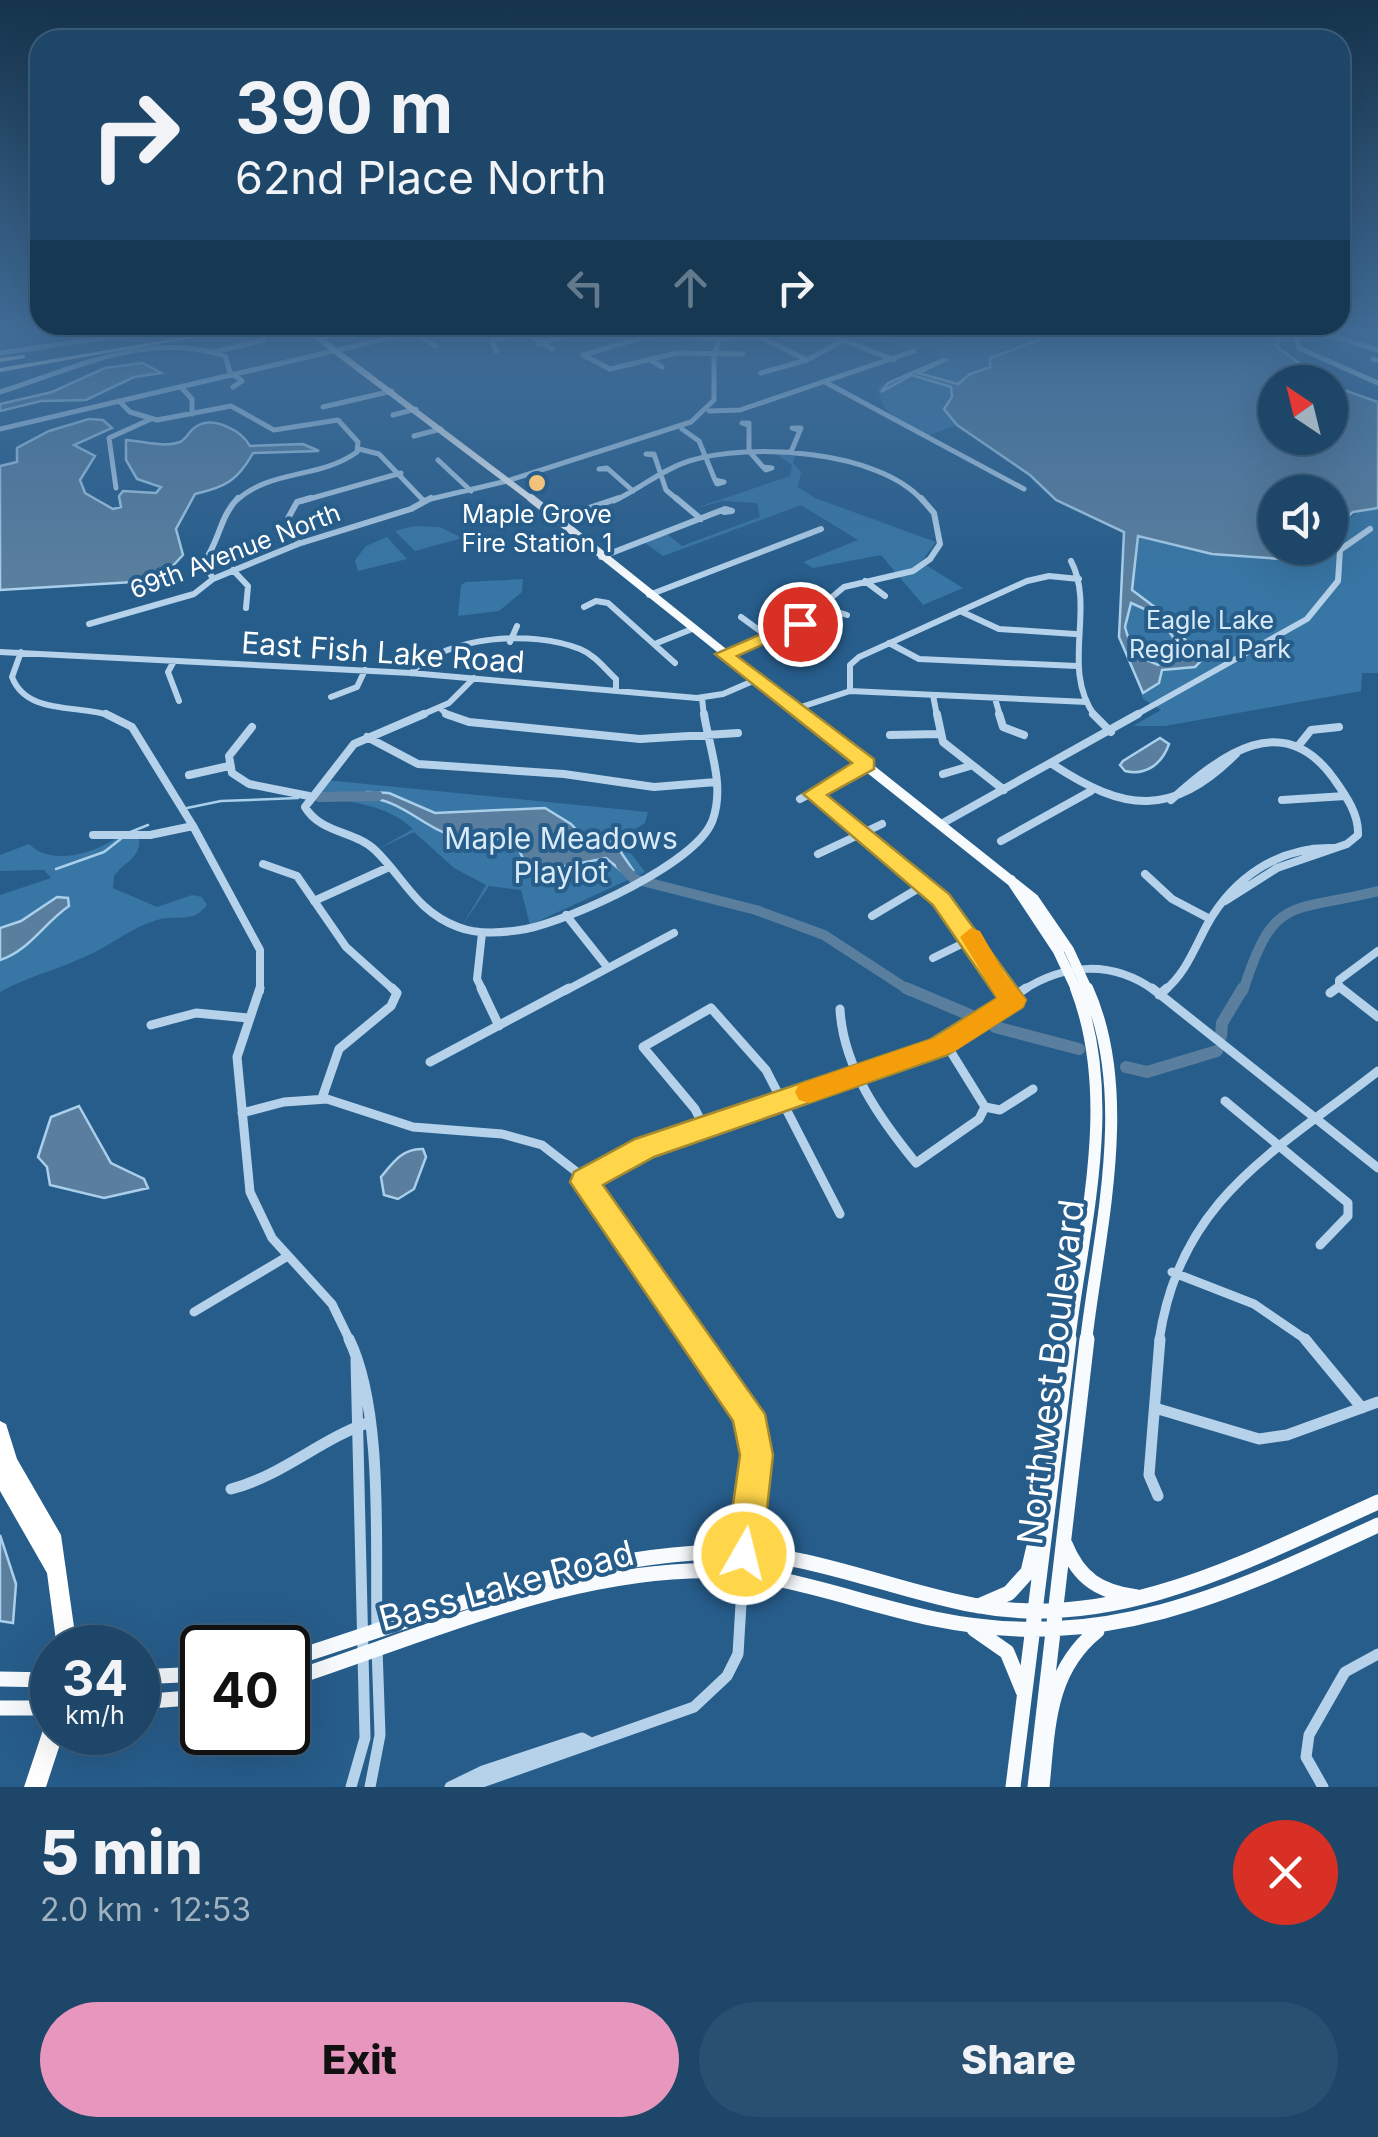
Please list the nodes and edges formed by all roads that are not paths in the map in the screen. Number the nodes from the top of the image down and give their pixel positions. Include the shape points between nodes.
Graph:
1 (56, 414) edge
2 (136, 414) edge
3 (189, 414) edge
4 (245, 414) edge
5 (398, 414) edge
6 (423, 414) edge
7 (702, 414) edge
8 (885, 414) edge
9 (393, 416) dead end
10 (151, 419) junction
11 (748, 424) dead end
12 (0, 429) edge
13 (441, 429) junction
14 (682, 429) dead end
15 (799, 430) dead end
16 (414, 436) dead end
17 (358, 449) junction
18 (748, 450) junction
19 (791, 452) junction
20 (654, 455) dead end
21 (706, 457) junction
22 (438, 460) dead end
23 (763, 467) dead end
24 (607, 469) dead end
25 (662, 472) junction
26 (401, 473) junction
27 (715, 480) dead end
28 (507, 481) junction
29 (351, 484) junction
30 (116, 488) dead end
31 (1024, 489) dead end
32 (470, 491) junction
33 (632, 491) junction
34 (362, 495) dead end
35 (424, 500) junction
36 (724, 512) dead end
37 (700, 518) junction
38 (556, 520) junction
39 (336, 524) dead end
40 (821, 529) dead end
41 (1370, 529) dead end
42 (342, 530) junction
43 (298, 544) junction
44 (601, 557) junction
45 (1072, 561) dead end
46 (233, 570) junction
47 (213, 579) junction
48 (1079, 579) junction
49 (866, 581) junction
50 (649, 595) junction
51 (790, 596) dead end
52 (885, 596) dead end
53 (179, 598) junction
54 (818, 606) junction
55 (188, 607) dead end
56 (584, 607) dead end
57 (246, 608) dead end
58 (960, 611) junction
59 (848, 615) dead end
60 (741, 617) dead end
61 (90, 624) dead end
62 (518, 626) dead end
63 (692, 629) junction
64 (1075, 634) junction
65 (767, 636) junction
66 (510, 642) junction
67 (656, 644) junction
68 (889, 644) junction
69 (0, 652) edge
70 (21, 652) junction
71 (724, 654) junction
72 (174, 661) junction
73 (675, 663) dead end
74 (1077, 666) junction
75 (365, 670) junction
76 (412, 673) junction
77 (474, 678) junction
78 (756, 680) junction
79 (616, 691) junction
80 (850, 691) junction
81 (933, 695) junction
82 (331, 698) dead end
83 (702, 698) junction
84 (995, 698) junction
85 (179, 701) dead end
86 (1087, 702) junction
87 (440, 708) junction
88 (798, 708) junction
89 (252, 727) dead end
90 (1339, 727) dead end
91 (1111, 732) junction
92 (738, 733) dead end
93 (938, 734) junction
94 (1024, 735) dead end
95 (706, 736) junction
96 (830, 736) junction
97 (890, 736) dead end
98 (367, 737) junction
99 (1299, 745) junction
100 (866, 764) junction
101 (1052, 764) junction
102 (228, 766) junction
103 (970, 766) junction
104 (943, 774) dead end
105 (189, 775) dead end
106 (716, 782) junction
107 (1004, 790) junction
108 (1091, 791) junction
109 (813, 794) junction
110 (309, 796) junction
111 (1344, 796) junction
112 (800, 799) dead end
113 (1282, 800) dead end
114 (882, 824) dead end
115 (943, 824) junction
116 (193, 826) junction
117 (93, 835) dead end
118 (862, 835) junction
119 (1001, 841) dead end
120 (818, 854) dead end
121 (263, 864) dead end
122 (387, 868) junction
123 (1144, 874) dead end
124 (924, 885) junction
125 (314, 900) junction
126 (566, 914) junction
127 (872, 916) dead end
128 (1210, 919) junction
129 (482, 933) junction
130 (674, 933) dead end
131 (972, 939) junction
132 (1378, 951) edge
133 (933, 958) dead end
134 (608, 968) junction
135 (1074, 969) junction
136 (1159, 995) junction
137 (1014, 1000) junction
138 (840, 1009) dead end
139 (1378, 1017) edge
140 (248, 1018) junction
141 (151, 1025) dead end
142 (499, 1026) junction
143 (946, 1044) junction
144 (430, 1062) dead end
145 (1378, 1070) edge
146 (860, 1074) junction
147 (1033, 1089) dead end
148 (322, 1098) junction
149 (1225, 1100) dead end
150 (782, 1101) junction
151 (985, 1108) junction
152 (242, 1113) junction
153 (1317, 1120) junction
154 (704, 1127) junction
155 (1279, 1146) junction
156 (1378, 1168) edge
157 (584, 1182) junction
158 (840, 1214) dead end
159 (1320, 1245) dead end
160 (1082, 1248) junction
161 (288, 1256) junction
162 (1172, 1272) junction
163 (194, 1312) dead end
164 (1082, 1372) junction
165 (1378, 1402) edge
166 (1155, 1408) junction
167 (1362, 1408) junction
168 (364, 1424) junction
169 (0, 1430) edge
170 (1056, 1460) junction
171 (0, 1473) edge
172 (231, 1489) dead end
173 (1158, 1496) dead end
174 (1378, 1502) edge
175 (1378, 1525) edge
176 (1063, 1540) junction
177 (744, 1554) junction
178 (57, 1574) junction
179 (742, 1574) junction
180 (1148, 1598) junction
181 (978, 1606) junction
182 (1046, 1612) junction
183 (64, 1625) edge
184 (969, 1626) junction
185 (1101, 1628) junction
186 (1043, 1632) junction
187 (371, 1644) junction
188 (1378, 1654) edge
189 (310, 1656) edge
190 (310, 1670) edge
191 (0, 1679) edge
192 (30, 1680) edge
193 (1025, 1696) junction
194 (0, 1708) edge
195 (30, 1708) edge
196 (46, 1755) edge
197 (475, 1780) edge
198 (36, 1787) edge
199 (351, 1787) edge
200 (370, 1787) edge
201 (450, 1787) edge
202 (1013, 1787) edge
203 (1034, 1787) edge
204 (1042, 1787) edge
205 (1323, 1787) edge

1 - 12 street
2 - 10 street
3 - 10 street
4 - 17 street via 274,430 338,420
5 - 9 street
6 - 13 main road
7 - 28 street, 69th Avenue North via 684,426
8 - 31 street
10 - 30 street via 109,438
11 - 18 street
13 - 16 street
13 - 28 main road
14 - 21 street via 698,439
15 - 19 street
17 - 26 street via 377,452
17 - 47 street via 333,466 275,473 248,491 223,514 219,540 204,562
18 - 19 street
18 - 21 street
18 - 23 street
19 - 49 street via 880,473 913,491 934,514 941,538 930,559 908,573
20 - 25 street
21 - 25 street
21 - 27 street
22 - 32 street
24 - 33 street
25 - 33 street
25 - 37 street via 668,493
26 - 29 street
26 - 35 street
28 - 32 street, 69th Avenue North
28 - 38 main road
29 - 34 street
29 - 43 street via 294,506 286,522
32 - 35 street, 69th Avenue North
33 - 38 street
35 - 42 street, 69th Avenue North
36 - 37 street
37 - 44 street
38 - 44 main road
39 - 42 street
40 - 50 street
41 - 91 street via 1340,550 1338,581 1307,619
42 - 43 street, 69th Avenue North
43 - 46 street, 69th Avenue North
44 - 50 main road
45 - 48 street
46 - 47 street, 69th Avenue North
46 - 57 street via 248,586
47 - 53 street, 69th Avenue North
48 - 58 street via 1034,578
48 - 64 street
49 - 52 street
49 - 54 street
50 - 63 main road
51 - 54 street
53 - 55 street
53 - 61 street, 69th Avenue North
54 - 59 street
54 - 65 street via 800,624
56 - 67 street via 608,603
58 - 64 street via 999,629
58 - 68 street
60 - 65 street
62 - 66 street
63 - 67 street
63 - 71 main road
64 - 74 street
65 - 71 street
66 - 76 street via 469,642 421,661
66 - 79 street via 583,650 618,681
67 - 73 street
68 - 74 street via 919,658
68 - 80 street via 852,662
69 - 70 street, East Fish Lake Road
70 - 72 street, East Fish Lake Road
70 - 116 street via 12,672 18,692 40,704 98,711 125,722
71 - 78 main road
72 - 75 street, East Fish Lake Road
72 - 85 street via 168,672
74 - 86 street
75 - 76 street, East Fish Lake Road
75 - 82 street via 357,686
76 - 77 street, East Fish Lake Road
77 - 79 street, East Fish Lake Road
77 - 87 street
78 - 83 street, East Fish Lake Road
78 - 88 main road
78 - 96 main road
79 - 83 street, East Fish Lake Road
80 - 81 street
80 - 88 street
81 - 84 street
81 - 93 street
83 - 95 street
84 - 86 street
84 - 94 street via 1002,727
86 - 91 street via 1092,717
87 - 95 street via 468,722 640,739
87 - 98 street
88 - 96 main road
89 - 102 street
90 - 99 street via 1311,730
91 - 101 street
92 - 95 street
93 - 97 street
93 - 103 street
95 - 106 street
96 - 100 main road
98 - 106 street via 418,764 654,786
98 - 110 street via 347,750
99 - 108 street via 1276,740 1239,750 1193,792 1170,800 1136,804
99 - 111 street via 1324,761
100 - 109 street
100 - 115 main road
101 - 107 street
101 - 108 street
102 - 105 street
102 - 110 street via 243,781
103 - 104 street
103 - 107 street
106 - 126 street via 719,812 697,846
107 - 115 street
108 - 119 street
109 - 112 street
109 - 118 street
110 - 122 street via 308,815 365,842
111 - 113 street
111 - 128 street via 1360,831 1351,842 1278,868 1225,901
114 - 118 street
115 - 135 main road via 1020,884 1046,914
116 - 117 street via 150,835
116 - 140 street via 262,956 263,980
118 - 120 street
118 - 124 street
121 - 125 street via 290,871
122 - 125 street
122 - 129 street via 428,913
123 - 128 street
124 - 127 street
124 - 131 street
125 - 148 street via 346,947 397,992 391,1006 344,1043
126 - 129 street via 532,928
126 - 134 street
128 - 136 street via 1192,964
129 - 142 street via 478,979
130 - 134 street
131 - 133 street
131 - 137 street
132 - 139 street via 1335,990
134 - 142 street
135 - 136 street via 1121,974
135 - 137 street via 1052,974
135 - 160 main road, Northwest Boulevard via 1098,1085
135 - 164 main road, Northwest Boulevard via 1104,1034 1112,1109
136 - 153 street
137 - 143 street
138 - 146 street via 843,1043
140 - 141 street via 196,1013
140 - 152 street via 236,1057
142 - 144 street
143 - 146 street
143 - 151 street
145 - 153 street
146 - 150 street
146 - 151 street via 916,1163
147 - 151 street via 1000,1110
148 - 152 street
148 - 157 street via 410,1126 530,1138 555,1151
149 - 155 street
150 - 154 street
150 - 154 street via 766,1070 711,1008 643,1046
150 - 158 street
152 - 161 street via 250,1192 263,1224
153 - 155 street
153 - 156 street
154 - 157 street via 645,1148
155 - 159 street via 1350,1208
155 - 162 street via 1211,1205
157 - 177 street via 748,1414 756,1455
160 - 164 main road via 1090,1260 1078,1354
160 - 170 main road, Northwest Boulevard
161 - 163 street
161 - 168 street via 332,1304 362,1366
162 - 166 street via 1159,1334
162 - 167 street via 1254,1304 1292,1327
164 - 176 main road, Northwest Boulevard
165 - 167 street
166 - 167 street via 1259,1439
166 - 173 street via 1150,1475
168 - 172 street
168 - 187 street
169 - 178 highway via 9,1464 51,1534
170 - 181 main road via 1047,1473 1028,1572 1009,1593
170 - 182 main road, Northwest Boulevard
171 - 178 highway
174 - 180 main road, Bass Lake Road
175 - 185 main road, Bass Lake Road via 1189,1608
176 - 180 main road via 1094,1588
176 - 182 main road, Northwest Boulevard
177 - 179 street
177 - 181 main road, Bass Lake Road
177 - 187 main road, Bass Lake Road via 597,1564
178 - 183 highway
179 - 184 main road, Bass Lake Road
179 - 187 main road, Bass Lake Road via 690,1571 615,1580
179 - 197 street via 738,1654 727,1676 694,1706
180 - 182 main road, Bass Lake Road
181 - 182 main road, Bass Lake Road
182 - 186 main road, Northwest Boulevard
184 - 186 main road, Bass Lake Road
184 - 193 main road via 1007,1652
185 - 186 main road, Bass Lake Road
185 - 204 main road via 1059,1668
186 - 193 main road, Northwest Boulevard
186 - 203 main road, Northwest Boulevard
187 - 189 main road, Bass Lake Road
187 - 190 main road, Bass Lake Road
187 - 199 street via 364,1738
187 - 200 street via 380,1736
188 - 205 street via 1345,1672 1306,1744
191 - 192 main road
193 - 202 main road, Northwest Boulevard
194 - 195 main road
196 - 198 highway
197 - 201 street

